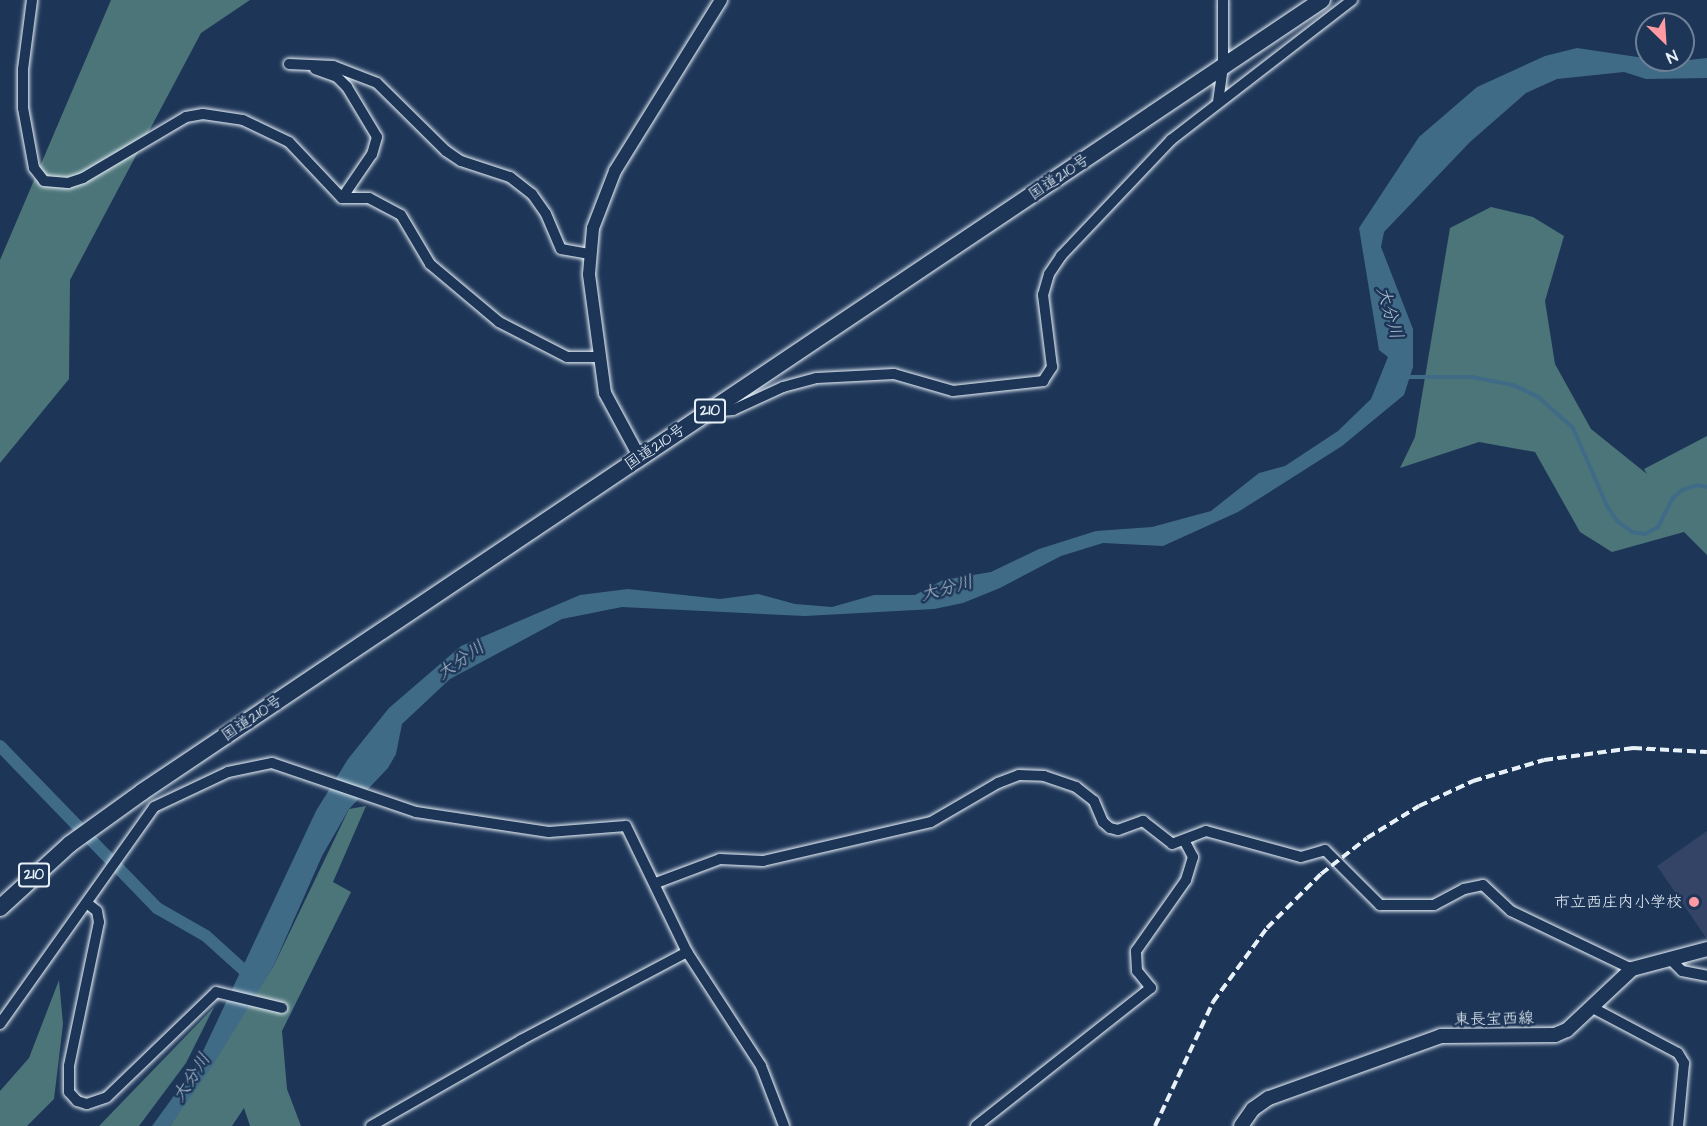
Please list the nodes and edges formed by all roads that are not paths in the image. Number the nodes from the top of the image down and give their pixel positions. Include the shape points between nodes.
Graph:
1 (32, 0) edge
2 (721, 0) edge
3 (1223, 0) edge
4 (1322, 0) edge
5 (1352, 0) edge
6 (1223, 66) junction
7 (1218, 102) junction
8 (342, 198) junction
9 (589, 254) junction
10 (598, 357) junction
11 (717, 406) junction
12 (640, 458) junction
13 (1184, 840) junction
14 (656, 883) junction
15 (88, 904) junction
16 (0, 908) edge
17 (1707, 949) edge
18 (687, 952) junction
19 (1670, 958) junction
20 (1632, 969) junction
21 (1707, 976) edge
22 (1592, 1007) junction
23 (282, 1008) dead end
24 (0, 1024) edge
25 (371, 1126) edge
26 (784, 1126) edge
27 (976, 1126) edge
28 (1241, 1126) edge
29 (1678, 1126) edge

1 - 8 street via 23,69 23,108 34,168 44,180 68,183 83,178 186,117 203,114 243,120 282,138
2 - 9 street via 609,182 598,210
3 - 6 street
4 - 6 highway, 国道210号 / 210
5 - 7 street
6 - 7 street
6 - 11 highway, 国道210号 / 210
7 - 11 street via 1154,155 1054,265 1043,295 1052,367 1043,381 954,392 894,374 817,378 783,387 734,410 722,411
8 - 9 street via 372,153 377,137 368,116 337,77 289,64 333,66 377,83 446,151 461,161 510,177 532,194 564,252
8 - 10 street via 369,198 401,215 430,264 499,322 567,357
9 - 10 street
10 - 12 street via 609,405
11 - 12 highway, 国道210号 / 210
12 - 16 highway, 国道210号 / 210 via 99,822
13 - 14 street via 1172,844 1165,841 1143,821 1110,828 1094,801 1076,787 1044,776 1019,775 931,822 763,861 720,859
13 - 20 street via 1206,831 1301,856 1325,850 1380,905 1434,905 1464,889 1483,885 1511,911
13 - 27 street via 1193,857 1186,880 1136,951 1137,971 1151,988
14 - 15 street via 633,836 621,825 541,831 416,812 272,763 220,775 164,801 143,819
14 - 18 street
15 - 23 street via 97,911 99,930 69,1066 67,1086 72,1097 87,1104 107,1097 216,992
15 - 24 street
17 - 19 main road, 東長宝西線
18 - 25 street
18 - 26 street via 761,1066
19 - 20 main road, 東長宝西線
19 - 21 street via 1682,971
20 - 22 main road, 東長宝西線
22 - 28 main road, 東長宝西線 via 1567,1030 1555,1035 1441,1036 1269,1098 1253,1109
22 - 29 street via 1678,1053 1684,1063

